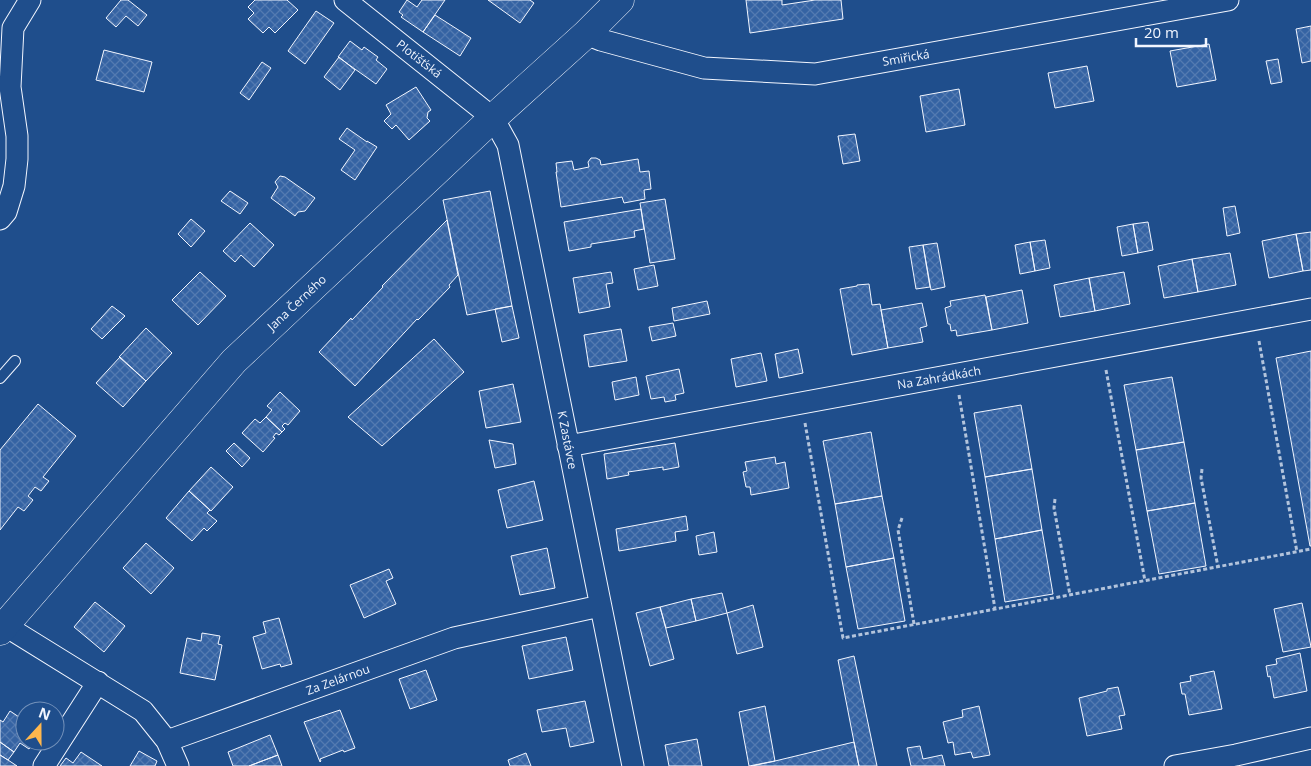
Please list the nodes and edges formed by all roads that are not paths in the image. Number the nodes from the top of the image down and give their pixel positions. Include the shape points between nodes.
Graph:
1 (30, 0) edge
2 (344, 0) edge
3 (620, 0) edge
4 (1228, 0) edge
5 (586, 34) junction
6 (493, 118) junction
7 (0, 220) edge
8 (1311, 309) edge
9 (15, 361) dead end
10 (0, 378) edge
11 (568, 446) junction
12 (600, 606) junction
13 (1, 626) edge
14 (98, 682) junction
15 (1311, 738) edge
16 (167, 742) junction
17 (1185, 765) edge
18 (44, 766) edge
19 (178, 766) edge
20 (633, 766) edge

1 - 7 street via 13,28 10,87 17,159 14,186 6,212
2 - 6 street, Plotišťská
3 - 5 street, Jana Černého
4 - 5 street, Smiřická via 815,74 704,68
5 - 6 street, Jana Černého
6 - 11 street, K Zastávce via 508,145
6 - 13 street, Jana Černého via 234,361
8 - 11 street, Na Zahrádkách
9 - 10 lane
11 - 12 street, K Zastávce
12 - 16 street, Za Zelárnou via 454,638
12 - 20 street, K Zastávce
13 - 14 street
14 - 16 street via 143,711
14 - 18 street
15 - 17 street
16 - 19 street

